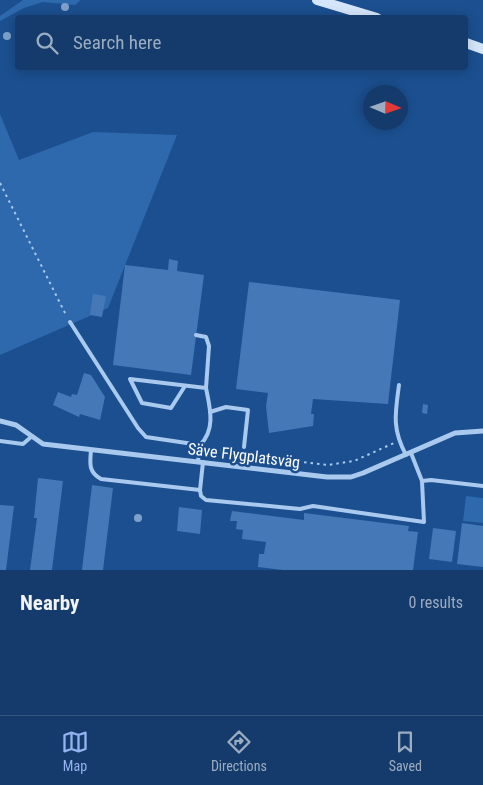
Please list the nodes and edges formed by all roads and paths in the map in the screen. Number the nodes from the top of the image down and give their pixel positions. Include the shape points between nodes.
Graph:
1 (317, 0) edge
2 (367, 15) edge
3 (468, 44) edge
4 (483, 48) edge
5 (0, 183) edge
6 (70, 322) joint
7 (196, 335) dead end
8 (399, 385) dead end
9 (185, 386) junction
10 (206, 388) junction
11 (210, 412) junction
12 (0, 421) edge
13 (483, 431) edge
14 (31, 437) junction
15 (0, 441) edge
16 (399, 442) junction
17 (200, 445) junction
18 (244, 447) dead end
19 (91, 450) junction
20 (408, 454) junction
21 (201, 462) junction
22 (422, 481) junction
23 (483, 486) edge
24 (200, 490) junction

1 - 2 street
3 - 4 street
5 - 6 path
6 - 17 lane via 146,437
7 - 10 lane via 206,337 209,346
8 - 16 lane via 395,425
9 - 9 lane via 149,382 130,379 142,403 171,408
9 - 10 lane
10 - 11 lane
11 - 17 lane via 208,438
11 - 18 lane via 226,407 248,410
12 - 14 street, Säve Flygplatsväg via 16,425
13 - 20 street, Säve Flygplatsväg via 455,433
14 - 15 lane via 23,444
14 - 19 street, Säve Flygplatsväg via 43,444
16 - 17 path via 354,461 328,465 239,455
16 - 20 lane
17 - 21 lane
19 - 21 street, Säve Flygplatsväg
19 - 24 lane via 90,468 101,479
20 - 21 street, Säve Flygplatsväg via 363,473 341,477
20 - 22 lane
21 - 24 lane
22 - 23 lane
22 - 24 lane via 424,522 313,506 300,509 206,500

